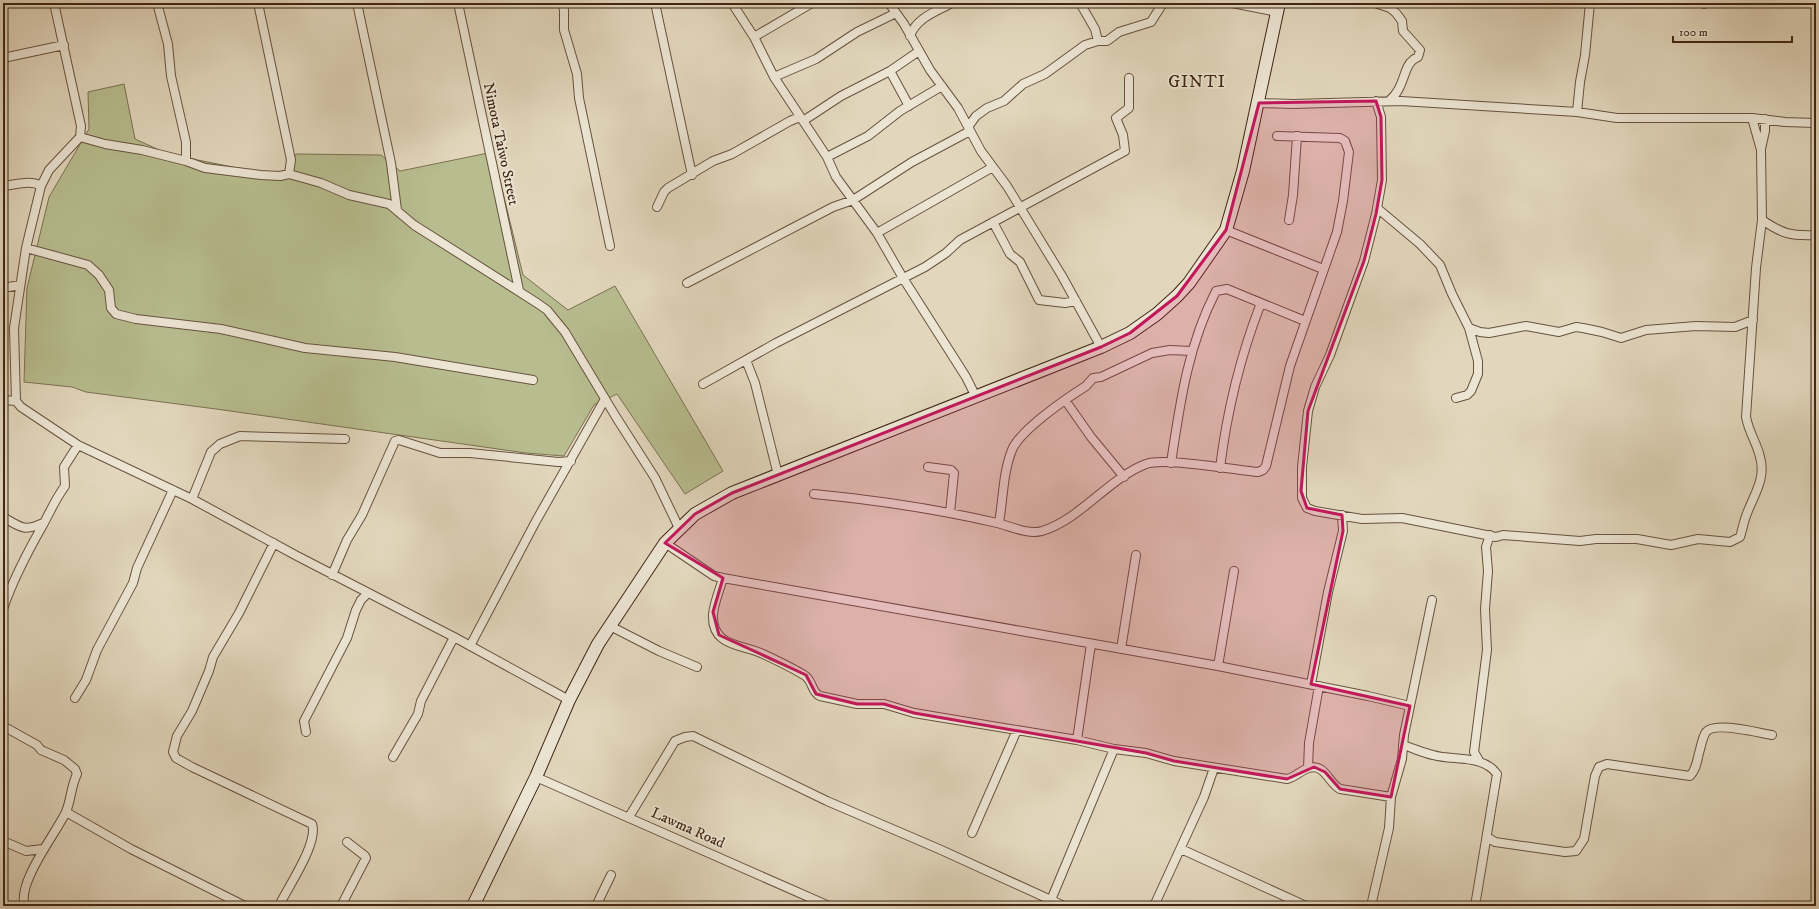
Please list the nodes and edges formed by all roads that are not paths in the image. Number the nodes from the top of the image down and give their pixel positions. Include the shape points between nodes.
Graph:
1 (54, 3) edge
2 (157, 3) edge
3 (258, 3) edge
4 (357, 3) edge
5 (458, 3) edge
6 (562, 3) edge
7 (655, 3) edge
8 (732, 3) edge
9 (812, 3) edge
10 (889, 3) edge
11 (952, 3) edge
12 (1080, 3) edge
13 (1163, 3) edge
14 (1232, 3) edge
15 (1374, 3) edge
16 (1590, 3) edge
17 (1278, 8) edge
18 (896, 13) junction
19 (910, 36) junction
20 (754, 37) junction
21 (1098, 41) junction
22 (64, 45) junction
23 (919, 51) junction
24 (3, 58) edge
25 (890, 71) junction
26 (774, 76) junction
27 (1129, 78) dead end
28 (942, 86) junction
29 (1389, 100) junction
30 (1376, 101) junction
31 (1259, 103) junction
32 (909, 106) junction
33 (1577, 112) junction
34 (1752, 118) junction
35 (802, 119) junction
36 (1765, 119) junction
37 (1816, 123) edge
38 (969, 129) junction
39 (1277, 136) dead end
40 (1297, 136) junction
41 (80, 137) junction
42 (1761, 150) junction
43 (827, 157) junction
44 (186, 161) junction
45 (993, 168) junction
46 (289, 174) junction
47 (692, 175) junction
48 (3, 186) edge
49 (41, 186) junction
50 (853, 200) junction
51 (657, 207) dead end
52 (1020, 208) junction
53 (1377, 208) junction
54 (397, 210) junction
55 (1289, 220) dead end
56 (1762, 220) junction
57 (993, 222) junction
58 (1226, 230) junction
59 (877, 233) junction
60 (1816, 235) edge
61 (610, 246) dead end
62 (26, 248) junction
63 (1323, 269) junction
64 (903, 278) junction
65 (687, 283) dead end
66 (20, 285) junction
67 (3, 288) edge
68 (518, 290) junction
69 (1076, 301) junction
70 (1261, 303) junction
71 (1753, 320) junction
72 (1305, 321) junction
73 (1469, 328) junction
74 (1101, 347) junction
75 (1191, 352) junction
76 (746, 360) junction
77 (533, 380) dead end
78 (703, 384) dead end
79 (976, 397) junction
80 (1456, 398) dead end
81 (605, 399) junction
82 (3, 400) edge
83 (1065, 400) junction
84 (16, 401) junction
85 (344, 439) dead end
86 (78, 445) junction
87 (571, 461) junction
88 (1171, 463) junction
89 (928, 467) dead end
90 (1220, 468) junction
91 (778, 475) junction
92 (1124, 477) junction
93 (173, 490) junction
94 (814, 494) dead end
95 (192, 499) junction
96 (950, 512) junction
97 (1342, 515) junction
98 (3, 517) edge
99 (44, 523) junction
100 (999, 523) junction
101 (679, 528) junction
102 (1490, 535) junction
103 (274, 543) junction
104 (665, 543) junction
105 (1136, 555) dead end
106 (1234, 571) dead end
107 (332, 575) junction
108 (723, 578) junction
109 (368, 593) junction
110 (1432, 600) dead end
111 (3, 609) edge
112 (610, 626) junction
113 (454, 637) junction
114 (1092, 644) junction
115 (470, 646) junction
116 (1121, 649) junction
117 (1218, 666) junction
118 (697, 667) dead end
119 (1315, 685) junction
120 (75, 698) dead end
121 (569, 700) junction
122 (1410, 706) junction
123 (3, 726) edge
124 (1017, 730) junction
125 (306, 732) dead end
126 (1772, 735) dead end
127 (1077, 740) junction
128 (1403, 745) junction
129 (1114, 749) junction
130 (1474, 752) junction
131 (393, 756) dead end
132 (1465, 759) junction
133 (1480, 762) junction
134 (1214, 768) junction
135 (1308, 768) junction
136 (536, 777) junction
137 (1391, 797) junction
138 (66, 812) junction
139 (629, 817) junction
140 (972, 833) dead end
141 (1487, 837) junction
142 (3, 841) edge
143 (347, 842) dead end
144 (43, 849) junction
145 (1181, 849) junction
146 (611, 875) dead end
147 (1051, 900) junction
148 (229, 903) edge
149 (26, 906) edge
150 (245, 906) edge
151 (279, 906) edge
152 (340, 906) edge
153 (473, 906) edge
154 (596, 906) edge
155 (829, 906) edge
156 (1064, 906) edge
157 (1154, 906) edge
158 (1306, 906) edge
159 (1371, 906) edge
160 (1475, 906) edge

1 - 22 street
2 - 44 street via 168,44 171,76 186,142
3 - 46 street via 291,160
4 - 54 street via 391,163
5 - 68 street, Nimota Taiwo Street
6 - 61 street via 564,30 577,74 579,98
7 - 47 street
8 - 20 street
9 - 20 street
10 - 18 street
11 - 19 street via 921,21
12 - 21 street via 1095,29
13 - 21 street via 1151,22 1119,32 1107,41
14 - 17 street
15 - 29 street via 1390,8 1396,13 1402,20 1403,30 1420,50 1418,57 1412,60 1397,93
16 - 33 street via 1586,55
17 - 31 main road
18 - 19 street
18 - 26 street via 857,32 816,59
19 - 23 street
20 - 26 street
21 - 38 street via 1085,45 1045,74 1023,84 1004,101 976,116
22 - 24 street
22 - 41 street via 82,126
23 - 25 street
23 - 28 street
25 - 32 street
25 - 35 street
26 - 35 street
27 - 52 street via 1129,108 1116,118 1123,135 1125,151
28 - 32 street
28 - 38 street
29 - 30 street
29 - 33 street
30 - 31 street
30 - 53 street via 1381,117 1382,180
31 - 58 main road
32 - 43 street via 868,136
33 - 34 street via 1631,118
34 - 36 street
34 - 42 street
35 - 43 street
35 - 47 street via 790,121 732,154 713,161
36 - 37 street
36 - 42 street
38 - 45 street
38 - 50 street
39 - 40 street
40 - 55 street
40 - 63 street via 1340,138 1348,146 1344,201 1337,232
41 - 44 street
41 - 49 street via 49,170
42 - 56 street
43 - 50 street via 836,177
44 - 46 street via 205,168 231,172 280,176
45 - 52 street
45 - 59 street
46 - 54 street via 321,183 349,195 379,201
47 - 51 street via 668,188
48 - 49 street via 30,182
49 - 62 street
50 - 59 street
50 - 65 street via 833,207
52 - 57 street
52 - 69 street
53 - 73 street via 1420,244 1440,265
53 - 97 street via 1364,261 1330,355 1315,387 1304,439 1301,491 1303,502 1307,508 1315,512
54 - 68 street via 432,238
56 - 60 street via 1780,232
56 - 71 street
57 - 64 street via 960,240 925,267
57 - 69 street via 1010,254 1020,262 1039,300 1065,303
58 - 63 street
58 - 74 main road via 1177,296 1130,333
59 - 64 street
62 - 66 street
62 - 77 street via 88,265 109,290 111,308 116,314 221,330 305,348 395,357
63 - 72 street
64 - 76 street via 776,342
64 - 79 street
66 - 67 street
66 - 84 street via 14,328
68 - 81 street via 556,319
69 - 74 street
70 - 72 street
70 - 75 street via 1227,289 1216,291
70 - 90 street via 1247,338 1232,391
71 - 73 street via 1735,327 1696,326 1646,330 1621,338 1584,328 1559,332 1526,326 1489,333
71 - 102 street via 1746,417 1749,433 1761,458 1761,480 1744,520 1740,537 1730,542 1698,539 1671,545 1632,538 1580,541
72 - 90 street via 1290,366 1266,466 1258,472
73 - 80 street via 1478,361 1478,374 1471,391
74 - 79 main road
75 - 83 street via 1170,350 1152,353 1102,377 1093,378
75 - 88 street
76 - 78 street
76 - 91 street via 756,383
79 - 91 main road
81 - 87 street
81 - 101 street via 655,478
82 - 84 street
83 - 92 street
83 - 100 street via 1023,434 1012,449
84 - 86 street
85 - 95 street via 240,436 220,444 211,452
86 - 93 street
86 - 99 street via 64,467 65,486 57,496
87 - 107 street via 558,462 470,453 440,454 399,440 395,441
87 - 115 street
88 - 90 street
88 - 92 street via 1147,464
89 - 96 street via 951,470 954,473
91 - 101 main road via 706,506
92 - 100 street via 1071,516 1041,531
93 - 95 street
93 - 120 street via 133,582
94 - 96 street
95 - 103 street
96 - 100 street
97 - 102 street via 1362,519 1402,518
97 - 119 street via 1343,531 1328,592
98 - 99 street via 32,529
99 - 111 street via 28,548
101 - 104 main road
102 - 130 street via 1486,547 1487,650
103 - 107 street
103 - 151 street via 239,613 213,657 192,711 177,736 173,752 176,758 192,768 312,824 312,841
104 - 108 street via 714,576
104 - 112 main road
105 - 116 street
106 - 117 street
107 - 109 street
108 - 114 street
108 - 124 street via 713,612 715,628 719,635 734,645 762,653 806,676 816,694 857,704 884,704 914,713
109 - 113 street
109 - 125 street via 356,610 347,638 304,722
110 - 122 street
112 - 118 street
112 - 121 main road
113 - 115 street
113 - 131 street via 421,701 418,714
114 - 116 street
114 - 127 street
115 - 121 street
116 - 117 street
117 - 119 street
119 - 122 street
119 - 135 street
121 - 136 main road
122 - 128 street
123 - 138 street via 37,745 41,750 64,760 75,769 77,774 72,783
124 - 127 street
124 - 140 street
126 - 141 street via 1728,727 1709,729 1704,736 1695,769 1690,776 1602,765 1596,776 1584,839 1576,851 1565,852 1495,842
127 - 129 street
128 - 132 street via 1432,755
128 - 137 street via 1402,759
129 - 134 street via 1146,753
129 - 147 street
130 - 132 street
130 - 133 street
132 - 133 street
133 - 141 street via 1492,768 1497,774
134 - 135 street via 1286,779
134 - 145 street
135 - 137 street via 1314,767 1325,772 1340,789
136 - 139 street, Lawma Road
136 - 153 main road
137 - 159 street via 1389,828
138 - 144 street
138 - 148 street
139 - 147 street via 675,742 693,736 809,793
139 - 155 street, Lawma Road
141 - 160 street
142 - 144 street via 26,851
143 - 152 street via 366,858
144 - 149 street via 24,892 23,900
145 - 157 street
145 - 158 street
146 - 154 street
147 - 156 street
148 - 150 street

